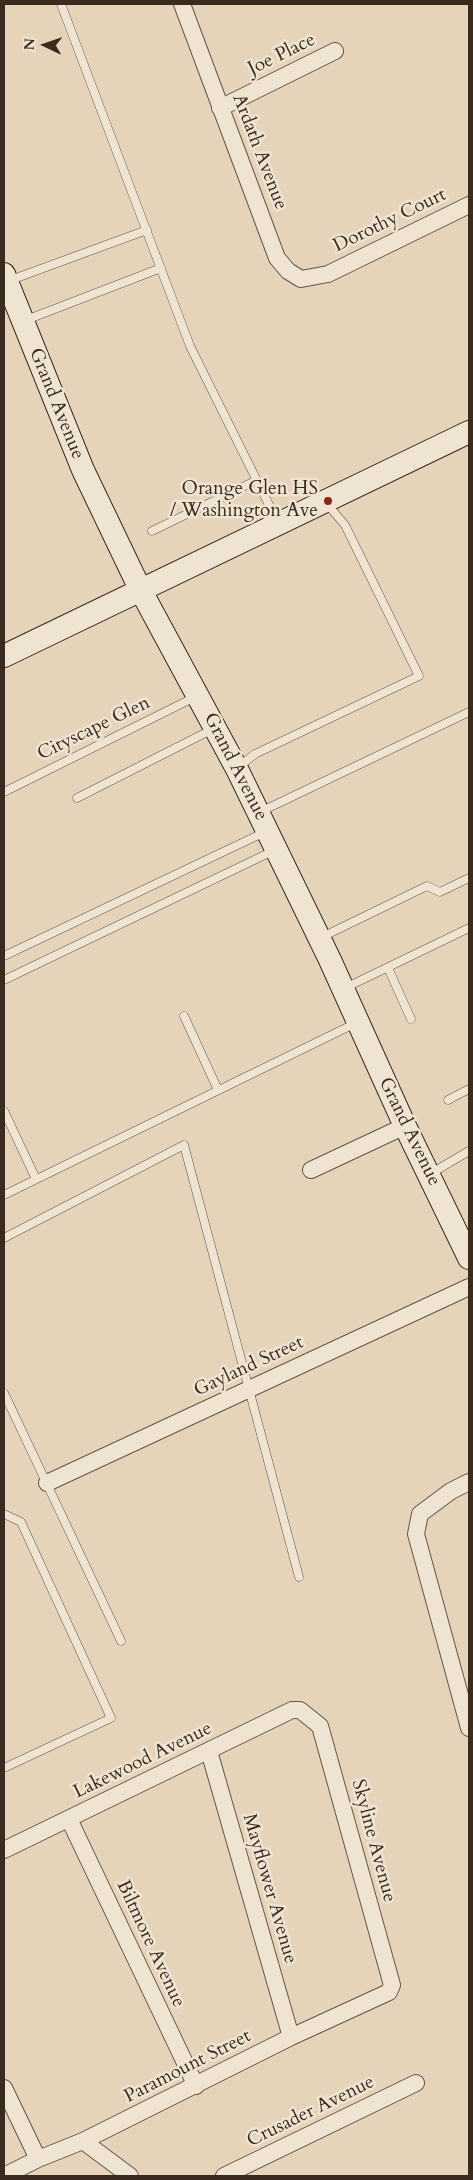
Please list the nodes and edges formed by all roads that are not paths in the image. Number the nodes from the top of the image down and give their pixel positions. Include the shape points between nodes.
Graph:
1 (61, 4) edge
2 (182, 4) edge
3 (335, 51) dead end
4 (220, 108) junction
5 (469, 205) edge
6 (147, 230) junction
7 (161, 268) junction
8 (328, 274) joint
9 (5, 278) edge
10 (22, 322) junction
11 (469, 432) edge
12 (257, 480) junction
13 (325, 502) junction
14 (279, 524) junction
15 (152, 531) dead end
16 (140, 589) junction
17 (4, 656) edge
18 (199, 696) junction
19 (469, 712) edge
20 (215, 728) junction
21 (237, 769) junction
22 (4, 792) edge
23 (77, 798) dead end
24 (267, 831) junction
25 (469, 878) edge
26 (469, 928) edge
27 (318, 939) junction
28 (4, 956) edge
29 (388, 968) junction
30 (4, 980) edge
31 (343, 989) junction
32 (184, 1016) dead end
33 (412, 1019) dead end
34 (358, 1022) junction
35 (469, 1089) edge
36 (218, 1090) junction
37 (448, 1100) dead end
38 (4, 1111) edge
39 (405, 1126) junction
40 (469, 1151) edge
41 (311, 1170) dead end
42 (430, 1174) junction
43 (36, 1179) junction
44 (4, 1195) edge
45 (4, 1238) edge
46 (469, 1258) edge
47 (469, 1288) edge
48 (250, 1388) junction
49 (4, 1394) edge
50 (469, 1482) edge
51 (47, 1483) junction
52 (4, 1514) edge
53 (299, 1578) dead end
54 (122, 1641) dead end
55 (300, 1710) joint
56 (469, 1728) edge
57 (209, 1751) junction
58 (4, 1768) edge
59 (69, 1819) junction
60 (4, 1850) edge
61 (388, 1992) joint
62 (291, 2037) junction
63 (416, 2084) dead end
64 (196, 2086) junction
65 (4, 2088) edge
66 (83, 2142) junction
67 (38, 2159) junction
68 (4, 2176) edge
69 (130, 2176) edge
70 (224, 2176) edge

1 - 6 lane
2 - 4 street, Ardath Avenue
3 - 4 street, Joe Place
4 - 8 street, Ardath Avenue via 277,258 288,271 301,279
5 - 8 street, Dorothy Court
6 - 7 lane
6 - 9 lane
7 - 10 lane
7 - 12 lane via 190,346
9 - 10 main road, Grand Avenue
10 - 16 main road, Grand Avenue via 83,470
11 - 13 main road
12 - 14 lane
12 - 15 lane
13 - 14 main road
13 - 21 lane via 345,524 418,676 255,754
14 - 16 main road
16 - 17 main road
16 - 18 main road, Grand Avenue
18 - 20 main road, Grand Avenue
18 - 22 lane, Cityscape Glen
19 - 24 lane
20 - 21 main road, Grand Avenue
20 - 23 lane
21 - 24 main road, Grand Avenue
24 - 27 main road, Grand Avenue
24 - 28 lane
24 - 30 lane
25 - 27 lane via 440,892 427,886
26 - 29 lane
27 - 31 main road, Grand Avenue
29 - 31 lane
29 - 33 lane
31 - 34 main road, Grand Avenue
32 - 36 lane
34 - 36 lane
34 - 39 main road, Grand Avenue
35 - 37 lane
36 - 43 lane
38 - 43 lane
39 - 41 street
39 - 42 main road, Grand Avenue
40 - 42 lane
42 - 46 main road, Grand Avenue
43 - 44 lane
45 - 48 lane via 184,1145
47 - 48 street, Gayland Street
48 - 51 street, Gayland Street
48 - 53 lane
49 - 51 lane
50 - 56 street via 420,1514 416,1534
51 - 54 lane
52 - 58 lane via 21,1522 111,1718
55 - 57 street, Lakewood Avenue via 292,1710
55 - 61 street, Skyline Avenue via 320,1726 392,1985
57 - 59 street, Lakewood Avenue
57 - 62 street, Mayflower Avenue
59 - 60 street, Lakewood Avenue
59 - 64 street, Biltmore Avenue
61 - 62 street, Paramount Street
62 - 64 street, Paramount Street
63 - 70 street, Crusader Avenue
64 - 66 street, Paramount Street
65 - 67 street
66 - 67 street, Paramount Street
66 - 69 street
67 - 68 street, Paramount Street

